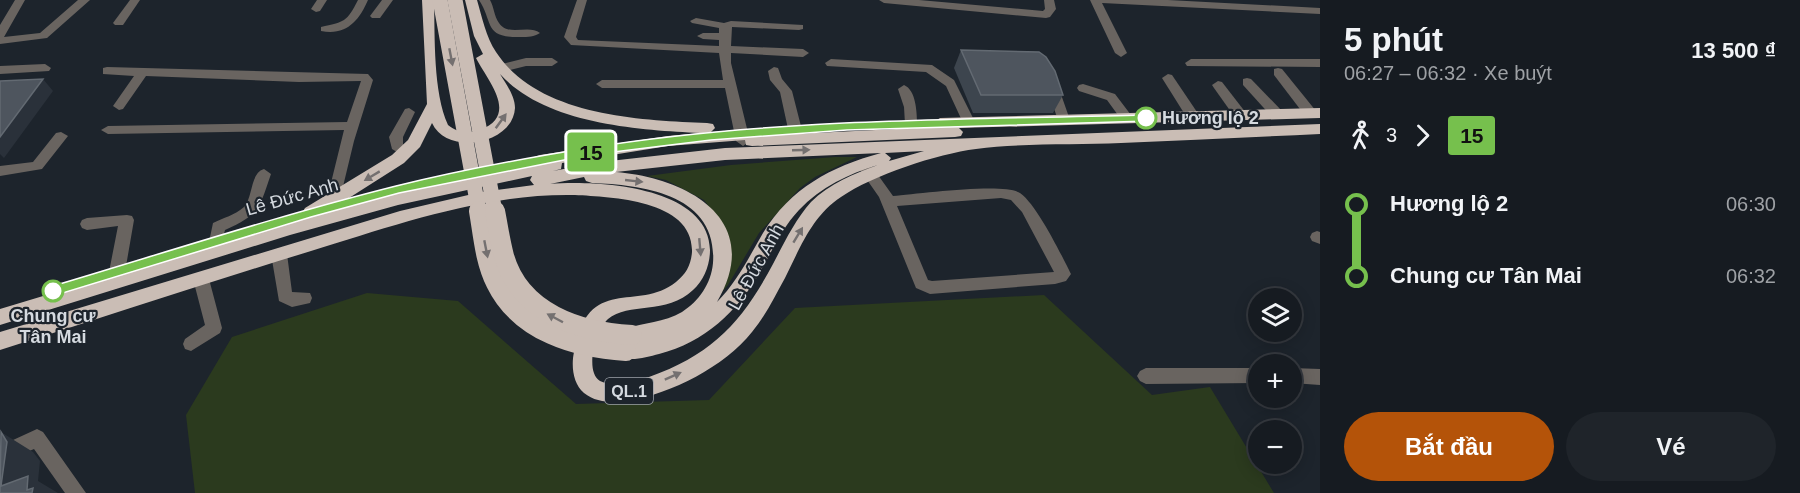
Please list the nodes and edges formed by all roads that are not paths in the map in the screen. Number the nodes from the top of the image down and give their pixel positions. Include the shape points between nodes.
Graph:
1 (20, 0) edge
2 (85, 0) edge
3 (135, 0) edge
4 (363, 0) edge
5 (388, 0) edge
6 (428, 0) edge
7 (440, 0) edge
8 (582, 0) edge
9 (884, 0) edge
10 (1008, 0) edge
11 (1049, 0) edge
12 (1095, 0) edge
13 (1104, 0) edge
14 (473, 1) edge
15 (993, 4) edge
16 (1320, 11) edge
17 (1011, 12) junction
18 (376, 16) dead end
19 (696, 21) dead end
20 (119, 23) dead end
21 (799, 27) dead end
22 (325, 29) dead end
23 (478, 30) junction
24 (534, 33) dead end
25 (0, 35) edge
26 (703, 36) dead end
27 (726, 37) junction
28 (0, 42) edge
29 (803, 53) dead end
30 (1120, 53) dead end
31 (552, 62) dead end
32 (831, 63) dead end
33 (1191, 63) dead end
34 (1320, 63) edge
35 (45, 68) dead end
36 (1044, 69) edge
37 (0, 70) edge
38 (107, 71) dead end
39 (143, 71) junction
40 (774, 71) dead end
41 (507, 72) junction
42 (1278, 72) dead end
43 (1168, 78) dead end
44 (1247, 82) dead end
45 (602, 84) dead end
46 (729, 84) junction
47 (1218, 85) dead end
48 (1083, 88) dead end
49 (904, 89) dead end
50 (436, 101) junction
51 (119, 106) dead end
52 (409, 112) dead end
53 (1278, 115) junction
54 (1241, 116) junction
55 (1317, 116) edge
56 (1194, 117) junction
57 (1128, 119) junction
58 (1064, 120) junction
59 (969, 122) junction
60 (911, 124) junction
61 (351, 126) junction
62 (1320, 129) edge
63 (108, 130) dead end
64 (1145, 131) junction
65 (807, 133) junction
66 (741, 135) junction
67 (1039, 135) junction
68 (61, 136) dead end
69 (1320, 140) edge
70 (984, 142) junction
71 (932, 146) junction
72 (405, 152) junction
73 (867, 169) junction
74 (0, 171) edge
75 (264, 174) dead end
76 (555, 177) junction
77 (646, 197) junction
78 (334, 199) junction
79 (888, 202) junction
80 (311, 213) junction
81 (712, 221) junction
82 (87, 224) dead end
83 (345, 230) junction
84 (216, 242) junction
85 (279, 254) junction
86 (117, 272) junction
87 (201, 279) junction
88 (304, 298) dead end
89 (0, 307) edge
90 (0, 317) edge
91 (0, 333) edge
92 (0, 341) edge
93 (629, 343) junction
94 (191, 344) dead end
95 (1146, 376) dead end
96 (1248, 376) edge
97 (1302, 376) edge
98 (1320, 377) edge
99 (0, 454) edge
100 (76, 493) edge

1 - 25 street
2 - 28 street via 43,36
3 - 20 street
4 - 22 street via 350,23
5 - 18 street
6 - 50 highway
7 -> 93 highway, bridge via 486,250 497,285 518,313 553,336 586,347
8 - 27 street via 570,37 575,43
9 - 15 street
10 - 17 street
11 - 17 street via 1051,9 1046,15
12 - 30 street
13 - 16 street
14 - 23 highway
14 - 24 street via 489,6 494,28 500,32
93 -> 14 highway, bridge via 560,321 527,298 512,279 504,257
15 - 17 street
19 - 27 street
21 - 27 street via 731,24
23 - 41 highway via 490,54
50 -> 23 highway via 438,121 454,136 484,134 505,120 505,96 483,60
26 - 27 street
27 - 29 street
27 - 46 street
31 - 41 street via 526,62
32 - 59 street via 928,68 942,73 952,84
33 - 34 street
35 - 37 street
36 - 58 street
38 - 39 street
39 - 51 street
39 - 61 street via 299,78 364,76 367,80
40 - 65 street
41 - 66 highway via 535,93 573,110 615,120
42 - 55 street
43 - 56 street
44 - 53 street
45 - 46 street
46 - 66 street
47 - 54 street
48 - 57 street via 1111,97
49 - 60 street
50 - 72 highway
52 - 72 street via 396,137 397,146
53 - 54 highway, Lê Đức Anh / QL.1
53 - 55 highway, Lê Đức Anh / QL.1
54 - 56 highway, Lê Đức Anh / QL.1
55 - 64 highway, QL.1
56 - 57 highway, Lê Đức Anh / QL.1
57 - 58 highway, Lê Đức Anh / QL.1
58 - 59 highway, Lê Đức Anh / QL.1
59 - 60 highway, Lê Đức Anh / QL.1
60 - 65 highway, Lê Đức Anh / QL.1
61 - 63 street
61 - 78 street
62 - 64 highway, QL.1
64 - 67 highway, Lê Đức Anh / QL.1
65 - 66 highway, Lê Đức Anh / QL.1
65 - 66 highway, Lê Đức Anh / QL.1
65 - 67 highway, Lê Đức Anh / QL.1
66 - 80 highway, Lê Đức Anh / QL.1 via 668,141 533,162 399,189
66 - 90 highway, Lê Đức Anh / QL.1 via 586,159 398,199
67 - 70 highway, Lê Đức Anh / QL.1
68 - 74 street via 37,166
69 - 70 highway, Lê Đức Anh / QL.1 via 1029,150
70 - 71 highway, Lê Đức Anh / QL.1
70 - 73 highway, Lê Đức Anh / QL.1
71 - 73 highway
76 -> 71 highway, Lê Đức Anh / QL.1 via 725,154
72 -> 78 highway
77 -> 73 highway, Lê Đức Anh / QL.1 via 670,205 688,218 699,234 701,260 694,276 672,295 614,307 598,318 589,336 584,376 589,384 605,393 628,391 669,378 731,343 759,311 814,211
73 - 79 street
73 - 93 highway via 829,178 800,199 778,225 738,290 694,333 656,348
75 - 84 street via 252,208 218,227
76 -> 81 highway via 655,184 689,199
76 - 83 highway, Lê Đức Anh / QL.1 via 453,198
77 - 81 highway via 676,201
77 - 83 highway, Lê Đức Anh / QL.1 via 544,189
78 - 80 highway
79 - 79 street via 919,280 930,288 1055,278 1063,273 1027,208 1015,196 1001,193
80 - 84 highway, Lê Đức Anh / QL.1
81 - 93 highway via 720,236 723,264 717,285 705,303 673,325
82 - 86 street via 126,220
83 - 85 highway, Lê Đức Anh / QL.1
83 - 91 highway, Lê Đức Anh / QL.1
84 - 86 highway, Lê Đức Anh / QL.1
85 - 87 highway, Lê Đức Anh / QL.1
85 - 88 street via 285,296 292,300
86 - 89 highway, Lê Đức Anh / QL.1
87 - 92 highway, Lê Đức Anh / QL.1
87 - 94 street via 214,328
95 - 96 street
97 - 98 street
99 - 100 street via 37,438

